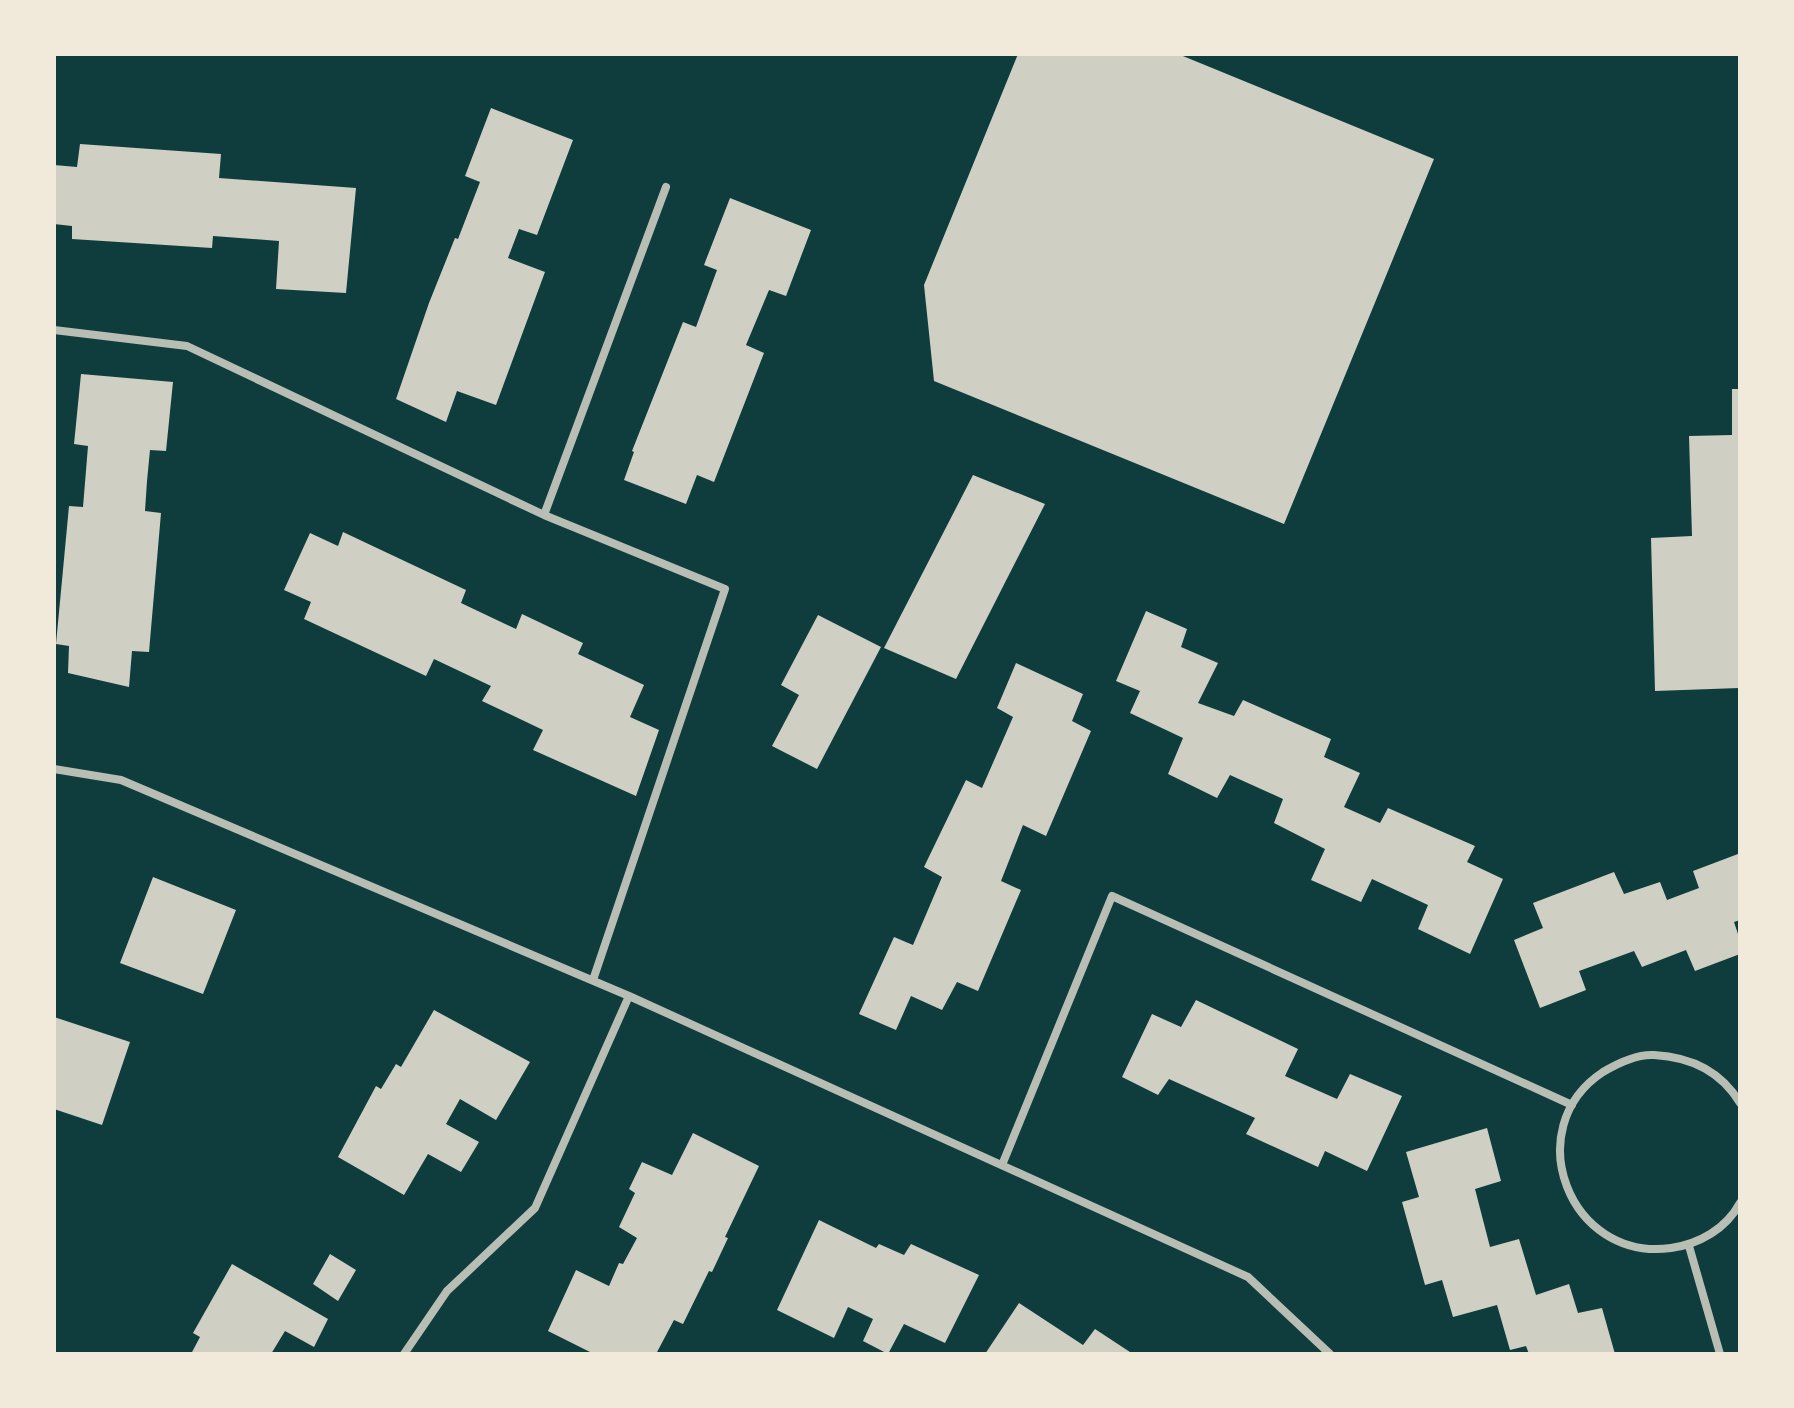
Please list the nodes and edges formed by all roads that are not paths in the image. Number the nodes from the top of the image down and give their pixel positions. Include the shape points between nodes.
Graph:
1 (666, 187) dead end
2 (54, 330) edge
3 (544, 515) junction
4 (54, 769) edge
5 (593, 980) junction
6 (629, 996) junction
7 (1740, 1103) edge
8 (1572, 1105) junction
9 (1002, 1165) junction
10 (1740, 1203) edge
11 (1689, 1246) junction
12 (404, 1354) edge
13 (1330, 1354) edge
14 (1720, 1354) edge

1 - 3 street
2 - 3 street via 187,346
3 - 5 street via 725,589
4 - 5 street via 121,780
5 - 6 street
6 - 9 street
6 - 12 street via 535,1208 447,1291
7 - 8 street via 1709,1069 1680,1057 1649,1055 1618,1063 1592,1080
8 - 9 street via 1112,896
8 - 11 street via 1561,1136 1561,1170 1572,1201 1594,1227 1623,1244 1655,1250
9 - 13 street via 1248,1277
10 - 11 street via 1717,1231
11 - 14 street

